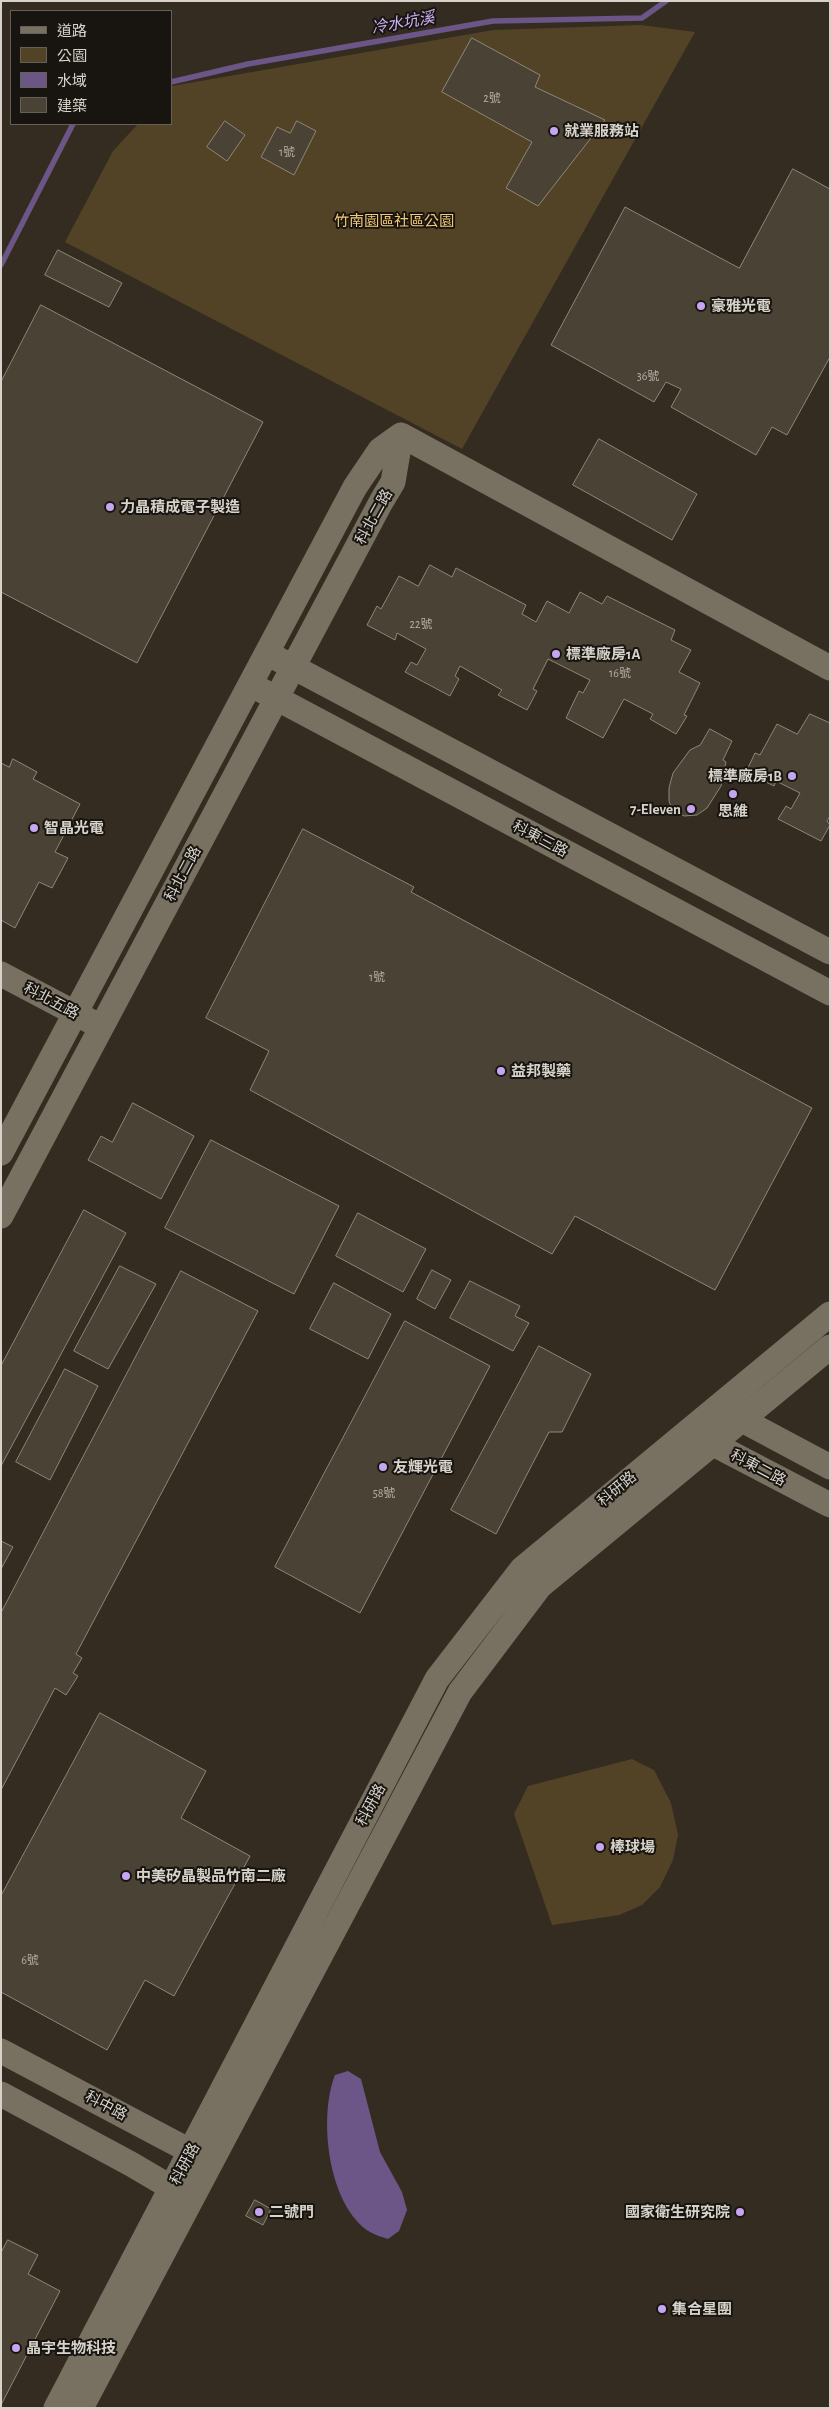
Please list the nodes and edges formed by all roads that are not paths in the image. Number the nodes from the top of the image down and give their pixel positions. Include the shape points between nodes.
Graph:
1 (401, 435) junction
2 (267, 653) junction
3 (293, 666) junction
4 (830, 668) edge
5 (250, 684) junction
6 (276, 698) junction
7 (830, 952) edge
8 (1, 974) edge
9 (830, 993) edge
10 (75, 1013) junction
11 (101, 1027) junction
12 (1, 1153) edge
13 (1, 1216) edge
14 (830, 1314) edge
15 (830, 1347) edge
16 (716, 1406) junction
17 (741, 1419) junction
18 (687, 1431) junction
19 (712, 1443) junction
20 (830, 1467) edge
21 (830, 1505) edge
22 (1, 2051) edge
23 (1, 2094) edge
24 (201, 2157) junction
25 (181, 2194) junction
26 (56, 2408) edge
27 (81, 2408) edge

1 - 2 street, 科北二路 via 380,450 366,468
1 - 3 street, 科北二路 via 393,482
1 - 4 street
2 - 3 street
2 - 5 street, 科北二路
3 - 6 street, 科北二路
3 - 7 street
5 - 6 street, 科東三路
5 - 10 street, 科北二路
6 - 9 street, 科東三路
6 - 11 street, 科北二路
8 - 10 street, 科北五路
10 - 11 street, 科北五路
10 - 12 street, 科北二路
11 - 13 street, 科北二路
14 - 16 street, 科研路
15 - 17 street, 科研路
16 - 17 street
16 - 18 street, 科研路
17 - 19 street, 科研路
17 - 20 street
18 - 19 street, 科東二路
18 - 24 street, 科研路 via 522,1569 437,1680
19 - 21 street, 科東二路
19 - 24 street, 科研路 via 540,1586 460,1692
22 - 24 street, 科中路
23 - 25 street
24 - 25 street, 科研路
25 - 26 street, 科研路
25 - 27 street, 科研路

